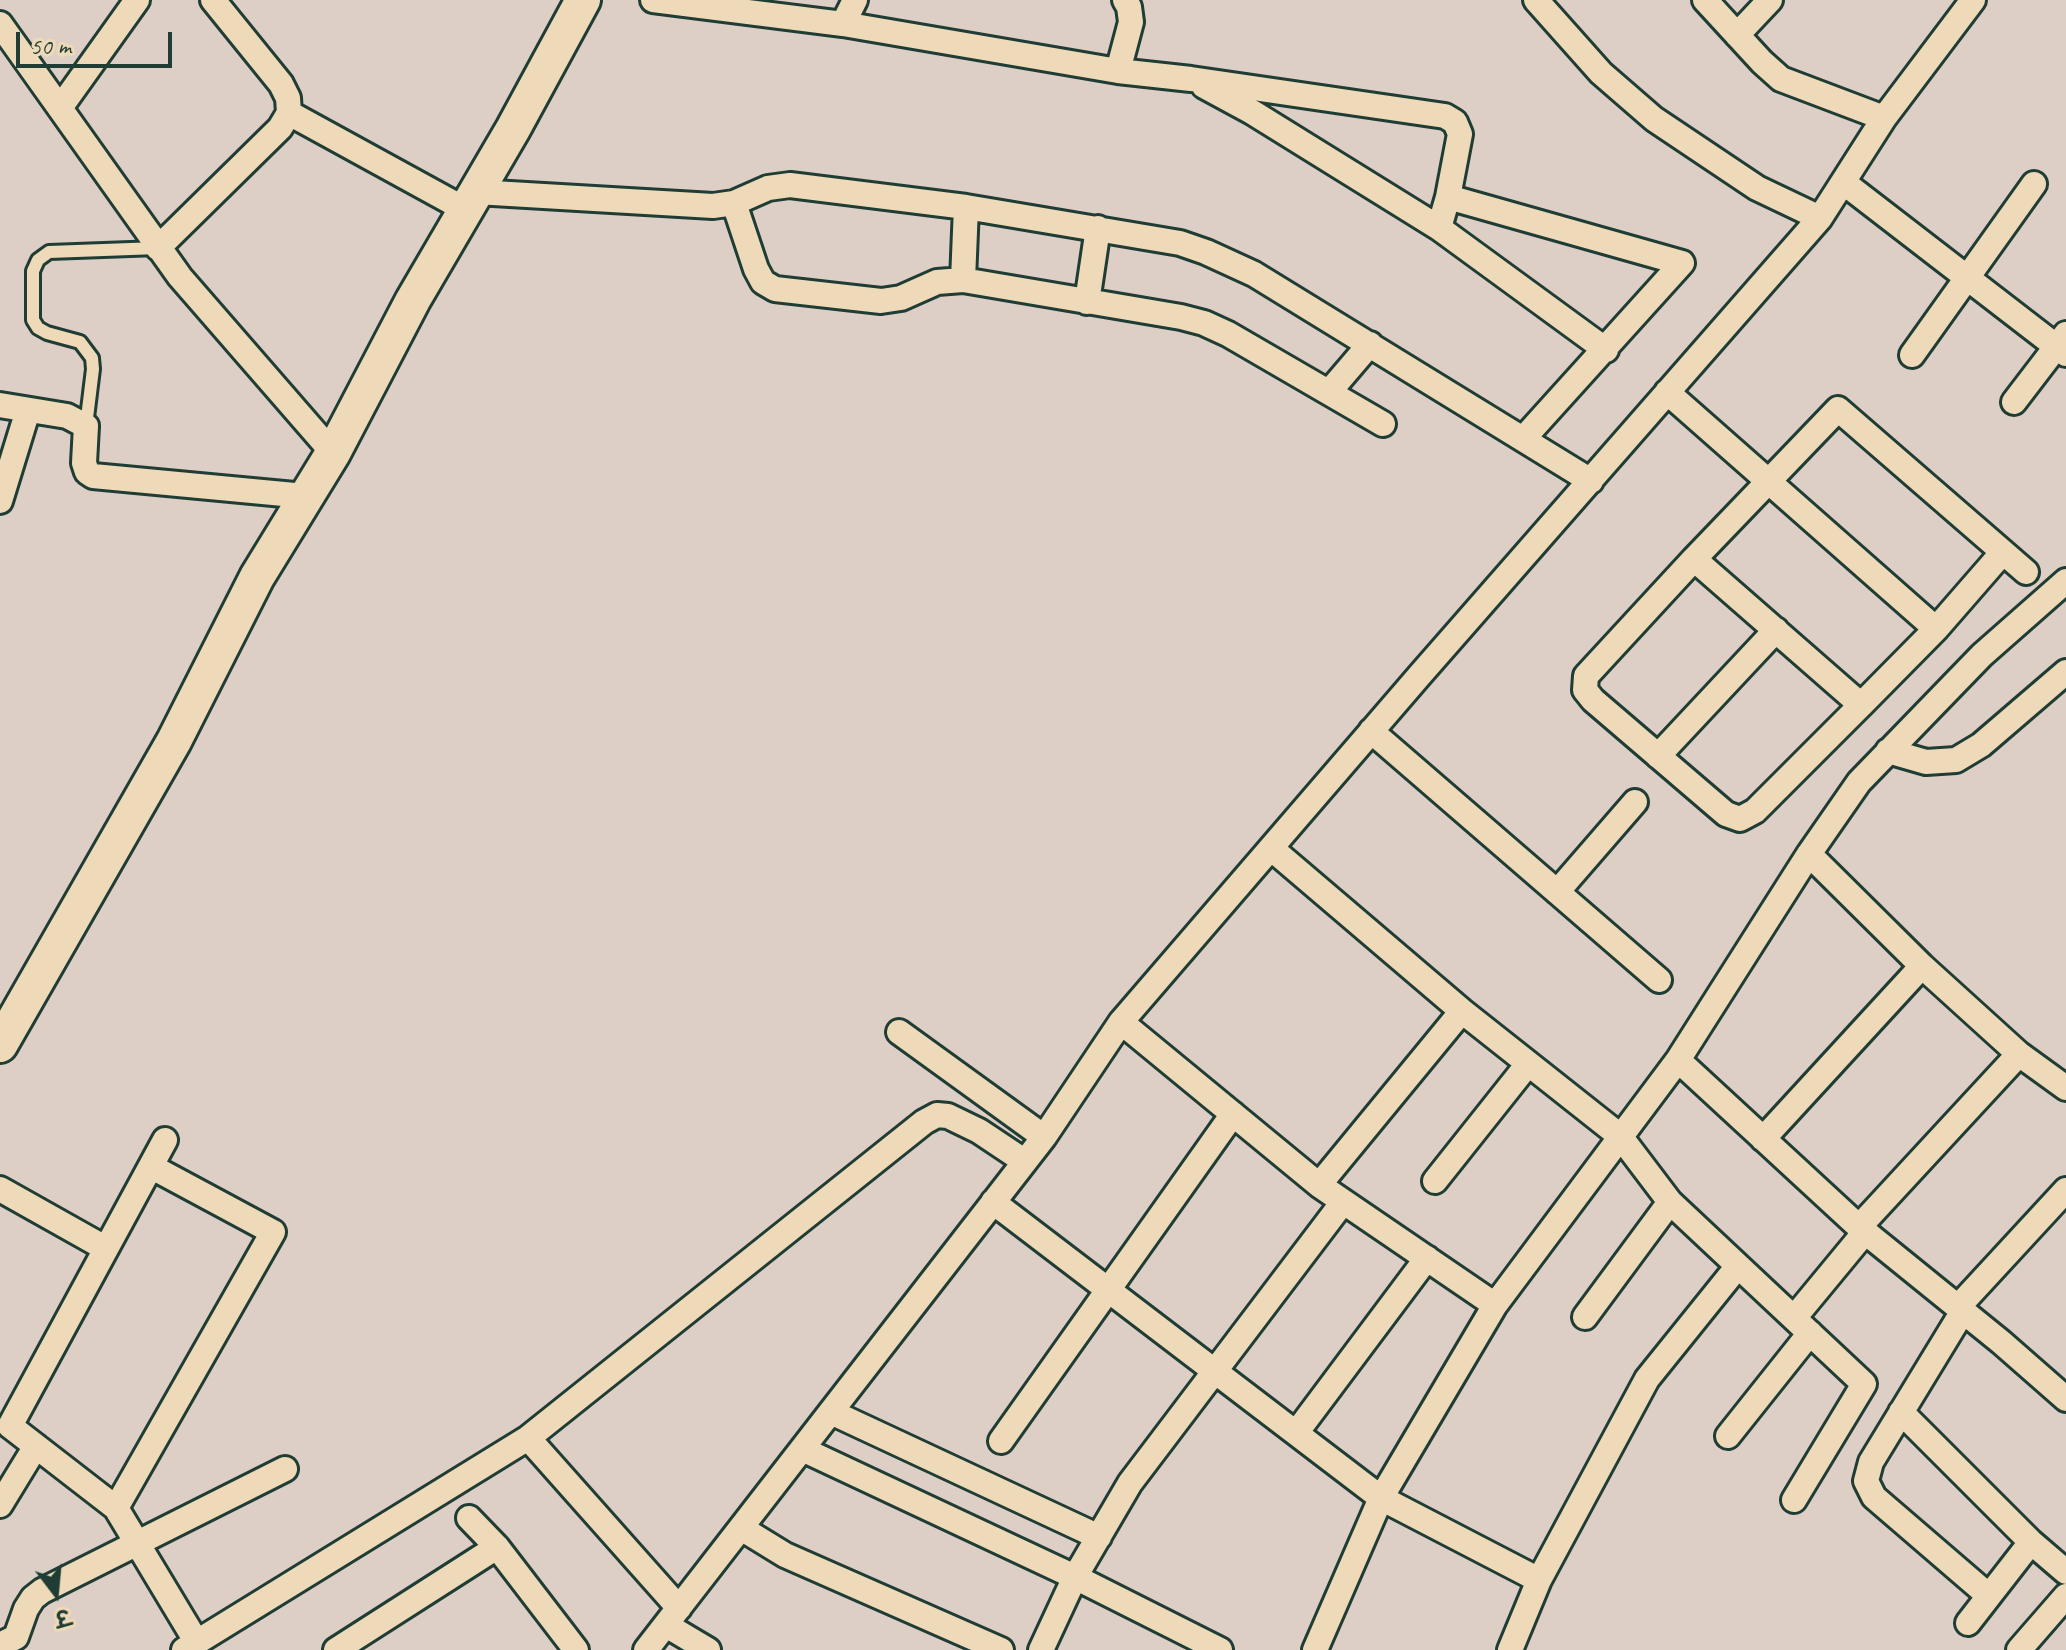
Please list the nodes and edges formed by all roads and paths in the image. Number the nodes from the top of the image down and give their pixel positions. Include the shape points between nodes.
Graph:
1 (137, 0) edge
2 (213, 0) edge
3 (583, 0) edge
4 (653, 0) edge
5 (855, 0) edge
6 (1125, 0) edge
7 (1536, 0) edge
8 (1705, 0) edge
9 (1770, 0) edge
10 (1973, 0) edge
11 (0, 24) edge
12 (843, 24) junction
13 (1737, 35) junction
14 (1118, 71) junction
15 (1191, 79) junction
16 (60, 108) junction
17 (289, 113) junction
18 (1884, 118) junction
19 (1843, 182) junction
20 (2034, 184) dead end
21 (1448, 197) junction
22 (471, 201) junction
23 (734, 203) junction
24 (966, 207) junction
25 (1820, 218) junction
26 (1098, 228) junction
27 (1439, 228) junction
28 (158, 248) junction
29 (963, 280) junction
30 (1968, 280) junction
31 (1087, 302) junction
32 (1370, 344) junction
33 (2063, 345) edge
34 (1606, 350) junction
35 (1912, 355) dead end
36 (1329, 392) junction
37 (1667, 392) junction
38 (2014, 402) dead end
39 (0, 405) edge
40 (28, 410) junction
41 (1383, 424) dead end
42 (86, 426) junction
43 (1523, 439) junction
44 (333, 453) junction
45 (1591, 481) junction
46 (1770, 482) junction
47 (305, 496) junction
48 (0, 501) edge
49 (2003, 552) junction
50 (1694, 559) junction
51 (2026, 572) dead end
52 (2066, 581) edge
53 (1936, 629) junction
54 (1776, 630) junction
55 (2066, 672) edge
56 (1861, 705) junction
57 (1371, 731) junction
58 (1888, 751) junction
59 (1658, 756) junction
60 (1635, 802) dead end
61 (1272, 849) junction
62 (1809, 854) junction
63 (1557, 892) junction
64 (1922, 966) junction
65 (1659, 980) dead end
66 (1462, 1011) junction
67 (1121, 1022) junction
68 (899, 1032) dead end
69 (2, 1035) edge
70 (2019, 1054) junction
71 (1678, 1060) junction
72 (1528, 1064) junction
73 (2066, 1088) edge
74 (1233, 1114) junction
75 (1620, 1136) junction
76 (1044, 1137) junction
77 (1763, 1139) junction
78 (165, 1140) dead end
79 (1024, 1161) junction
80 (152, 1167) junction
81 (1435, 1181) dead end
82 (1319, 1185) junction
83 (0, 1189) edge
84 (2066, 1190) edge
85 (993, 1202) junction
86 (1343, 1202) junction
87 (1670, 1202) junction
88 (1862, 1229) junction
89 (105, 1248) junction
90 (1427, 1258) junction
91 (1738, 1266) junction
92 (1107, 1289) junction
93 (1495, 1305) junction
94 (1960, 1309) junction
95 (1585, 1317) dead end
96 (1802, 1326) junction
97 (1216, 1372) junction
98 (2063, 1389) edge
99 (831, 1412) junction
100 (1901, 1412) junction
101 (1296, 1433) junction
102 (1728, 1436) dead end
103 (528, 1438) junction
104 (1001, 1441) dead end
105 (36, 1446) junction
106 (802, 1449) junction
107 (285, 1469) dead end
108 (1381, 1498) junction
109 (1794, 1500) dead end
110 (0, 1505) edge
111 (116, 1508) junction
112 (469, 1518) dead end
113 (741, 1528) junction
114 (1099, 1537) junction
115 (2031, 1542) junction
116 (137, 1544) junction
117 (497, 1547) junction
118 (2066, 1572) edge
119 (1075, 1577) junction
120 (1539, 1580) junction
121 (1989, 1596) junction
122 (2066, 1596) edge
123 (672, 1616) junction
124 (1968, 1623) dead end
125 (190, 1646) edge
126 (3, 1647) edge
127 (336, 1650) edge
128 (576, 1650) edge
129 (646, 1650) edge
130 (708, 1650) edge
131 (1001, 1650) edge
132 (1041, 1650) edge
133 (1220, 1650) edge
134 (1315, 1650) edge
135 (1510, 1650) edge
136 (2019, 1650) edge

1 - 16 street
2 - 17 street via 281,84
3 - 22 street
4 - 12 street
5 - 12 street
6 - 14 street via 1131,22
7 - 25 street via 1601,73 1654,119 1757,188
8 - 13 street
9 - 13 street
10 - 18 street
11 - 16 street
12 - 14 street
13 - 18 street via 1781,79
14 - 15 street
15 - 21 street via 1445,116 1460,134
15 - 27 street
16 - 28 street
17 - 22 street
17 - 28 street
18 - 19 street
19 - 25 street
19 - 30 street
20 - 30 street
21 - 27 street
21 - 34 street via 1682,263
22 - 23 street
22 - 44 street
23 - 24 street via 790,185
23 - 29 street via 756,269 775,289 881,301 937,282
24 - 26 street
24 - 29 street
25 - 37 street
26 - 31 street
26 - 32 street via 1180,243 1231,262
27 - 34 street
28 - 42 lane via 49,252 33,271 33,320 47,333 80,342 92,358
28 - 44 street
29 - 31 street
30 - 33 street
30 - 35 street
31 - 36 street via 1204,323
32 - 36 street
32 - 43 street
33 - 38 street
34 - 43 street
36 - 41 street
37 - 45 street
37 - 46 street
39 - 40 street
40 - 42 street via 67,416
40 - 48 street
42 - 47 street via 84,463 93,476
43 - 45 street
44 - 47 street
45 - 57 street
46 - 49 street via 1838,409
46 - 50 street
46 - 53 street
47 - 69 street via 257,577 174,741
49 - 51 street
49 - 53 street
50 - 54 street
50 - 59 street via 1584,681 1593,700
52 - 58 street via 1982,655
53 - 56 street
54 - 56 street
54 - 59 street
55 - 58 street via 1956,760 1926,762
56 - 59 street via 1755,811 1740,819 1726,814
57 - 61 street
57 - 63 street
58 - 62 street via 1859,782
60 - 63 street
61 - 66 street
61 - 67 street
62 - 64 street
62 - 71 street
63 - 65 street
64 - 70 street
64 - 77 street
66 - 72 street
66 - 82 street
67 - 74 street
67 - 76 street
68 - 76 street
70 - 73 street
70 - 88 street
71 - 75 street
71 - 77 street
72 - 75 street
72 - 81 street
74 - 82 street
74 - 92 street
75 - 87 street
75 - 93 street
76 - 79 street
77 - 88 street
78 - 80 street
79 - 85 street
79 - 103 street via 948,1116 924,1122
80 - 89 street
80 - 111 street via 273,1232
82 - 86 street
83 - 89 street
84 - 94 street
85 - 92 street
85 - 99 street
86 - 90 street
86 - 97 street
87 - 91 street
87 - 95 street
88 - 94 street
88 - 96 street
89 - 105 street via 10,1426
90 - 93 street
90 - 101 street
91 - 96 street
91 - 120 street via 1647,1379
92 - 97 street
92 - 104 street
93 - 108 street
94 - 98 street
94 - 100 street
96 - 102 street
96 - 109 street via 1864,1384
97 - 101 street
97 - 114 street via 1130,1483
99 - 106 street
99 - 114 street
100 - 115 street
100 - 121 street via 1871,1462 1869,1489
101 - 108 street
103 - 123 street
103 - 125 street
105 - 110 street
105 - 111 street
106 - 113 street
106 - 119 street
107 - 116 street
108 - 120 street
108 - 134 street
111 - 116 street
112 - 117 street
113 - 123 street
113 - 131 street via 785,1555
114 - 119 street
115 - 118 street
115 - 121 street
116 - 125 street
116 - 126 street via 42,1591 26,1609 16,1637
117 - 127 street
117 - 128 street
119 - 132 street
119 - 133 street
120 - 135 street
121 - 124 street
122 - 136 street
123 - 129 street
123 - 130 street

